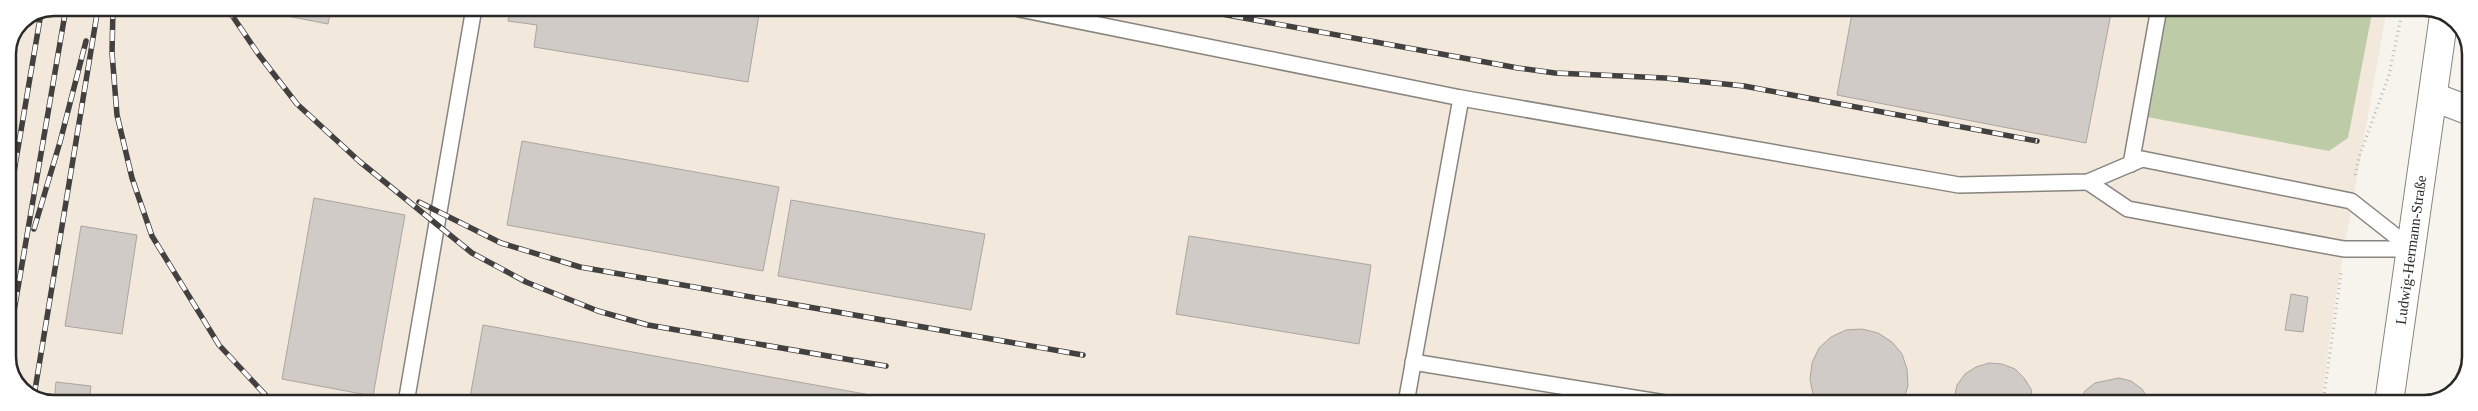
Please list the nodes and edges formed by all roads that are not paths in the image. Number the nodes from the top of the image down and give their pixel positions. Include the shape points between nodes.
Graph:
1 (473, 16) edge
2 (1057, 16) edge
3 (2157, 17) edge
4 (2443, 21) edge
5 (2434, 97) junction
6 (1461, 98) junction
7 (2462, 108) edge
8 (2131, 164) junction
9 (2088, 182) junction
10 (2412, 249) junction
11 (1413, 362) junction
12 (408, 394) edge
13 (1407, 395) edge
14 (1613, 395) edge
15 (2390, 395) edge

1 - 12 lane
2 - 6 lane
3 - 8 lane
4 - 5 street, Ludwig-Hermann-Straße
5 - 7 street
5 - 10 street, Ludwig-Hermann-Straße
6 - 9 lane via 1959,185
6 - 11 lane
8 - 9 lane
8 - 10 lane via 2142,159 2351,201
9 - 10 lane via 2128,209 2344,248
10 - 15 street, Ludwig-Hermann-Straße
11 - 13 lane
11 - 14 lane

